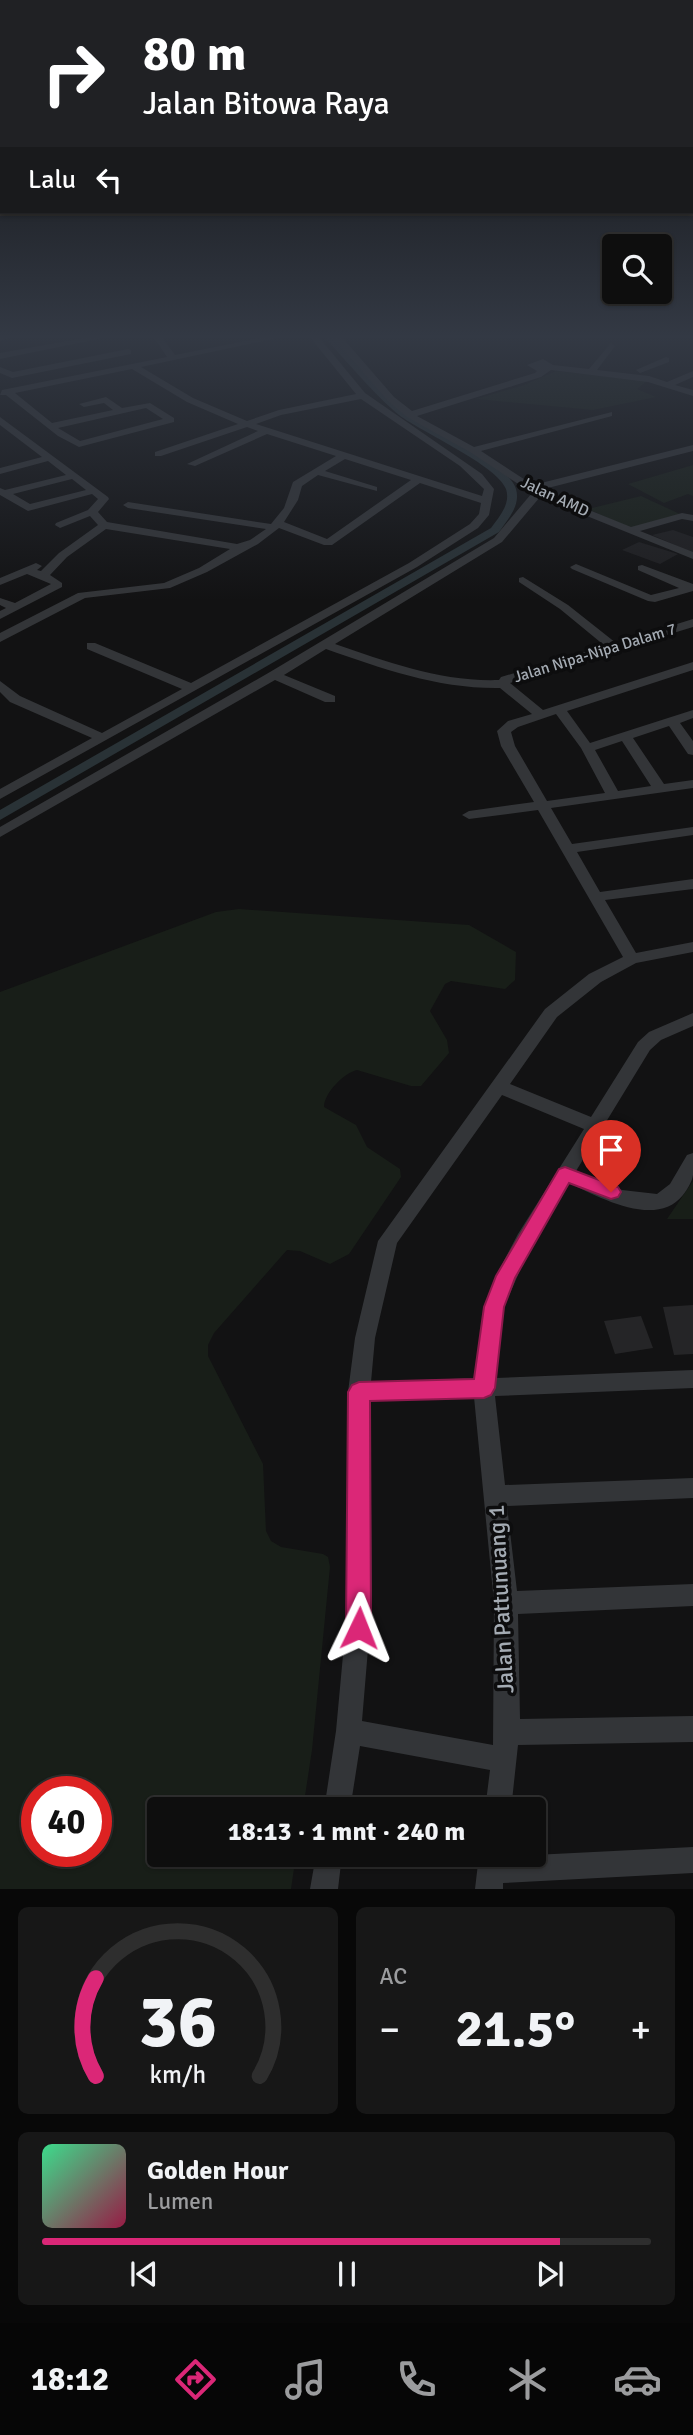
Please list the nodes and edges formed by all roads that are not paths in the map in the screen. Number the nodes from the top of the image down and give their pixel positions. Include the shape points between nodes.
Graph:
1 (5, 424) edge
2 (49, 424) edge
3 (60, 424) edge
4 (155, 424) edge
5 (247, 424) joint
6 (400, 424) edge
7 (426, 424) edge
8 (571, 424) edge
9 (52, 426) junction
10 (267, 430) junction
11 (693, 448) edge
12 (473, 450) junction
13 (158, 454) dead end
14 (344, 455) junction
15 (50, 458) junction
16 (192, 464) dead end
17 (0, 471) edge
18 (317, 471) junction
19 (72, 476) junction
20 (419, 479) junction
21 (373, 489) dead end
22 (93, 491) junction
23 (534, 491) junction
24 (2, 492) edge
25 (487, 501) junction
26 (128, 505) dead end
27 (92, 512) junction
28 (692, 516) edge
29 (60, 525) dead end
30 (104, 525) junction
31 (275, 525) junction
32 (631, 530) junction
33 (242, 547) junction
34 (63, 555) junction
35 (693, 556) edge
36 (576, 567) dead end
37 (642, 568) dead end
38 (26, 570) junction
39 (43, 576) junction
40 (523, 580) dead end
41 (0, 582) edge
42 (691, 587) edge
43 (0, 601) edge
44 (15, 608) junction
45 (0, 615) edge
46 (693, 623) edge
47 (0, 638) edge
48 (324, 644) junction
49 (91, 646) dead end
50 (614, 647) junction
51 (690, 670) edge
52 (274, 675) junction
53 (0, 685) edge
54 (504, 685) junction
55 (190, 687) junction
56 (330, 699) dead end
57 (559, 709) junction
58 (693, 714) edge
59 (541, 715) junction
60 (672, 721) junction
61 (625, 736) junction
62 (101, 737) junction
63 (587, 748) junction
64 (693, 751) edge
65 (693, 784) edge
66 (660, 789) junction
67 (0, 795) edge
68 (614, 796) junction
69 (544, 804) junction
70 (469, 815) dead end
71 (693, 831) edge
72 (0, 833) edge
73 (569, 849) junction
74 (693, 884) edge
75 (595, 897) junction
76 (693, 947) edge
77 (632, 959) junction
78 (693, 1019) edge
79 (498, 1086) junction
80 (595, 1126) junction
81 (693, 1160) edge
82 (565, 1174) junction
83 (693, 1379) edge
84 (484, 1388) junction
85 (359, 1392) junction
86 (693, 1488) edge
87 (496, 1496) junction
88 (693, 1595) edge
89 (506, 1603) junction
90 (693, 1729) edge
91 (349, 1731) junction
92 (507, 1732) junction
93 (503, 1760) junction
94 (339, 1797) edge
95 (499, 1797) edge
96 (693, 1860) edge
97 (327, 1867) edge
98 (491, 1871) edge
99 (324, 1889) edge

1 - 15 street
2 - 9 street
3 - 9 street
4 - 9 street via 79,444
5 - 10 street
5 - 13 street
6 - 25 street via 481,477 489,489
7 - 12 street, Jalan AMD
8 - 12 street
10 - 14 street
10 - 16 street
11 - 23 street
12 - 23 street, Jalan AMD
14 - 18 street
14 - 20 street
15 - 17 street
15 - 19 street
18 - 21 street
18 - 31 street via 297,484 294,500
19 - 22 street
19 - 24 street
20 - 25 street
20 - 31 street via 328,543
22 - 24 street via 28,508
22 - 27 street via 104,501
23 - 32 street, Jalan AMD
23 - 48 street via 517,522 498,540
25 - 55 street via 484,515 461,537
26 - 31 street
27 - 29 street
27 - 30 street
28 - 32 street
30 - 33 street
30 - 34 street
31 - 33 street
32 - 35 street, Jalan AMD
33 - 47 street via 166,586 82,595
34 - 38 street
34 - 39 street
36 - 42 street via 648,598
37 - 42 street
38 - 39 street
38 - 41 street
39 - 44 street via 58,585
40 - 50 street
43 - 44 street
44 - 45 street
46 - 50 street, Jalan Nipa-Nipa Dalam 7
48 - 52 street
48 - 54 street via 436,678
49 - 55 street
50 - 54 street, Jalan Nipa-Nipa Dalam 7 via 505,680
51 - 57 street
52 - 56 street
52 - 72 street
53 - 62 street via 15,699
54 - 59 street
55 - 62 street
57 - 59 street
57 - 63 street
58 - 60 street
59 - 69 street via 504,731 508,746
60 - 61 street
60 - 64 street
61 - 63 street
61 - 66 street
62 - 67 street
63 - 68 street
65 - 66 street
66 - 68 street
68 - 69 street
69 - 70 street
69 - 73 street
71 - 73 street
73 - 75 street
74 - 75 street
75 - 77 street
76 - 77 street
77 - 79 street via 595,978 551,1013
78 - 80 street, Jalan Pattunuang 1 via 648,1040
79 - 80 street
79 - 85 street via 388,1241 365,1338
80 - 82 street, Jalan Pattunuang 1
81 - 82 street via 670,1196 654,1203 635,1201
82 - 84 street, Jalan Pattunuang 1 via 506,1276 494,1307
83 - 84 street
84 - 85 street
84 - 87 street, Jalan Pattunuang 1
85 - 91 street via 360,1601
86 - 87 street
87 - 89 street, Jalan Pattunuang 1
88 - 89 street
89 - 92 street, Jalan Pattunuang 1
90 - 92 street
91 - 93 street
91 - 94 street
92 - 93 street, Jalan Pattunuang 1
93 - 95 street, Jalan Pattunuang 1
96 - 98 street
97 - 99 street

